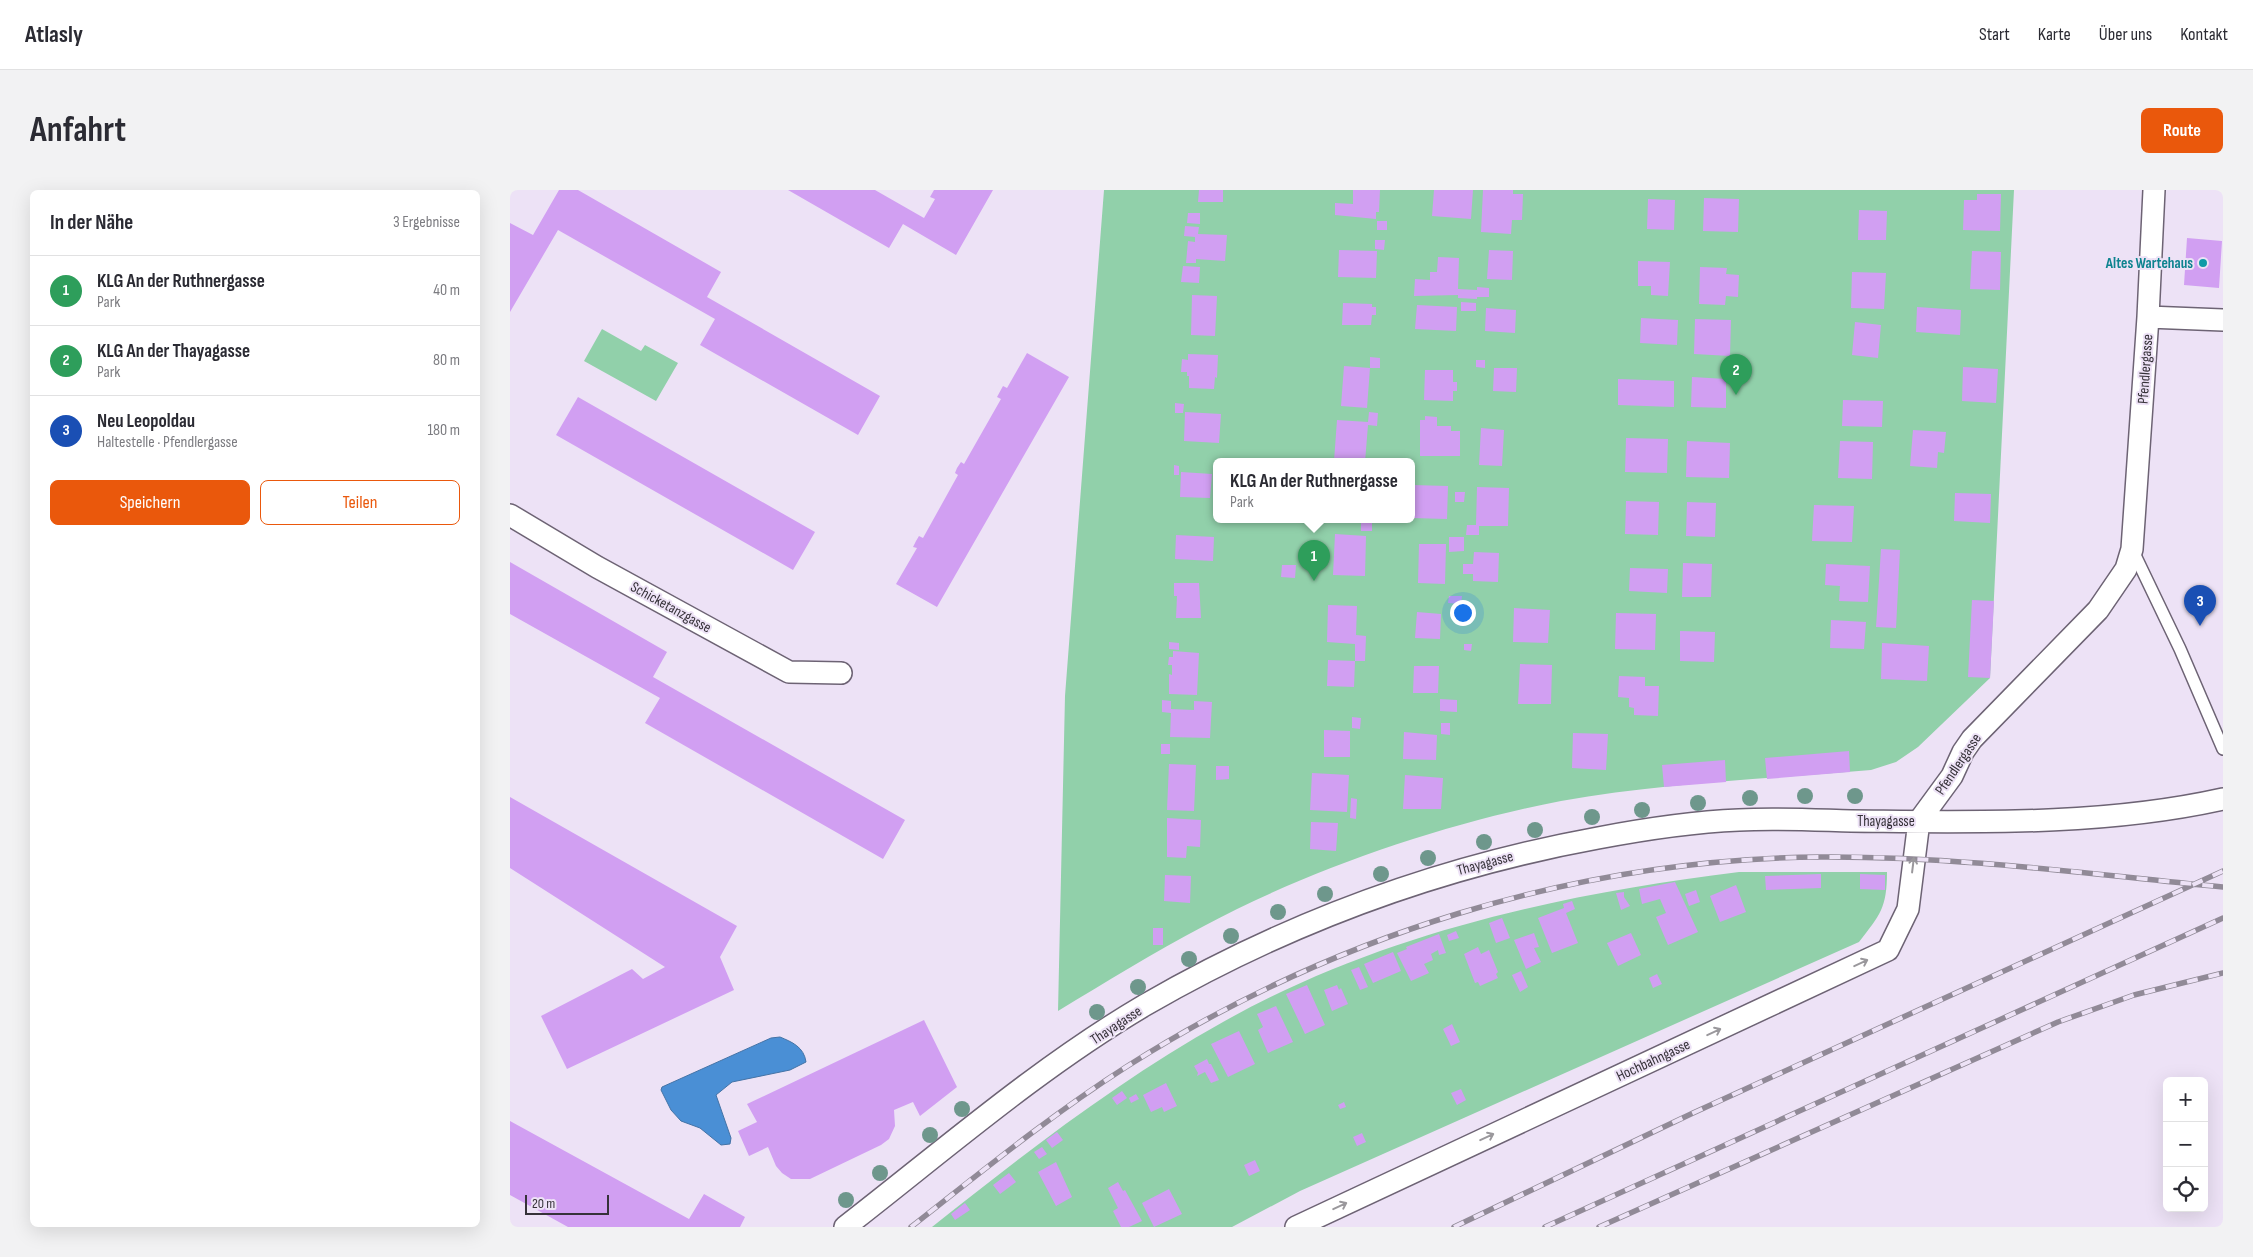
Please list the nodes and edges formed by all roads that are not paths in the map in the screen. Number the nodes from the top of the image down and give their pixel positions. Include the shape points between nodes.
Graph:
1 (2154, 190) edge
2 (2148, 316) junction
3 (2223, 320) edge
4 (510, 515) edge
5 (2132, 548) junction
6 (840, 673) dead end
7 (2223, 749) edge
8 (2223, 799) edge
9 (1918, 821) junction
10 (845, 1227) edge
11 (1296, 1227) edge

1 - 2 street, Pfendlergasse
2 - 3 street
2 - 5 street, Pfendlergasse
4 - 6 street, Schicketanzgasse via 597,567 789,672
5 - 7 lane, Pfendlergasse
5 - 9 street, Pfendlergasse via 2126,569 2098,610 1972,739 1952,776
8 - 9 street, Thayagasse via 2134,813 2035,820
9 - 10 street, Thayagasse via 1738,820 1632,832 1511,856 1434,877 1341,910 1263,944 1144,1006 1027,1085
11 -> 9 street, Hochbahngasse via 1888,950 1908,909

